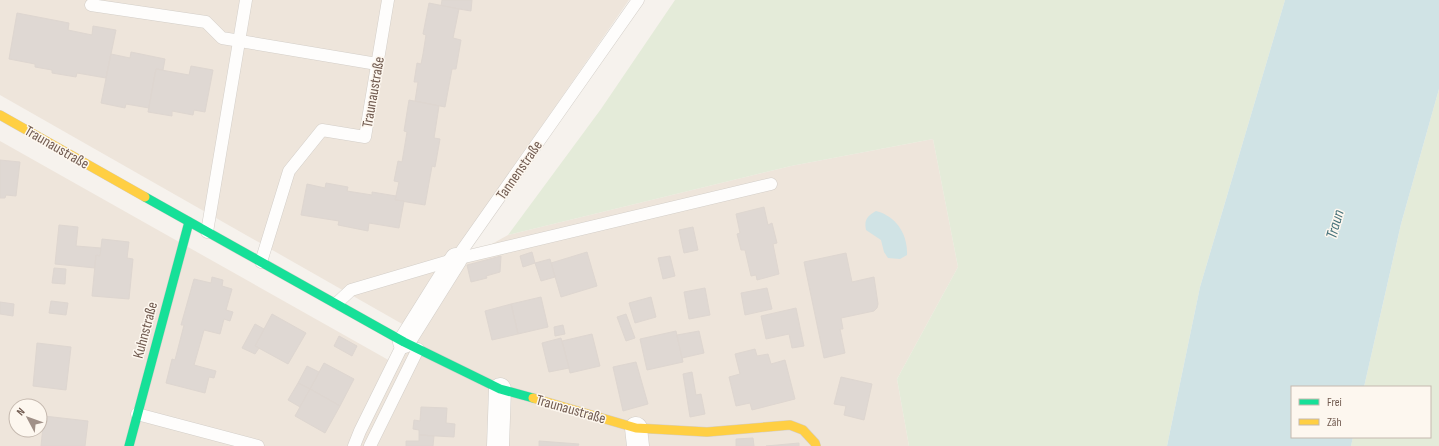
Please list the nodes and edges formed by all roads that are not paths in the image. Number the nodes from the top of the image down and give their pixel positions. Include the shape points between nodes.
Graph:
1 (246, 0) edge
2 (388, 0) edge
3 (638, 0) edge
4 (91, 5) dead end
5 (239, 41) junction
6 (377, 64) junction
7 (0, 115) edge
8 (771, 184) dead end
9 (189, 222) junction
10 (207, 232) junction
11 (456, 259) junction
12 (261, 262) junction
13 (337, 303) junction
14 (411, 345) junction
15 (500, 388) junction
16 (137, 414) junction
17 (637, 437) edge
18 (129, 446) edge
19 (258, 446) edge
20 (354, 446) edge
21 (370, 446) edge
22 (498, 446) edge
23 (816, 446) edge

1 - 5 lane
2 - 6 lane, Traunaustraße
3 - 11 lane, Tannenstraße
4 - 5 lane via 206,22 222,38
5 - 6 lane
5 - 10 lane
6 - 12 lane, Traunaustraße via 365,137 322,130 289,171
7 - 9 street, Traunaustraße
8 - 11 lane
9 - 10 street, Traunaustraße
9 - 16 street, Kuhnstraße
10 - 12 street, Traunaustraße
11 - 13 lane via 351,290
11 - 14 street, Tannenstraße
12 - 13 street, Traunaustraße
13 - 14 street, Traunaustraße
14 - 15 street, Traunaustraße
14 - 20 lane via 360,430
14 - 21 lane
15 - 17 street, Traunaustraße
15 - 22 street
16 - 18 street, Kuhnstraße
16 - 19 lane
17 - 23 street, Traunaustraße via 790,425 804,430

